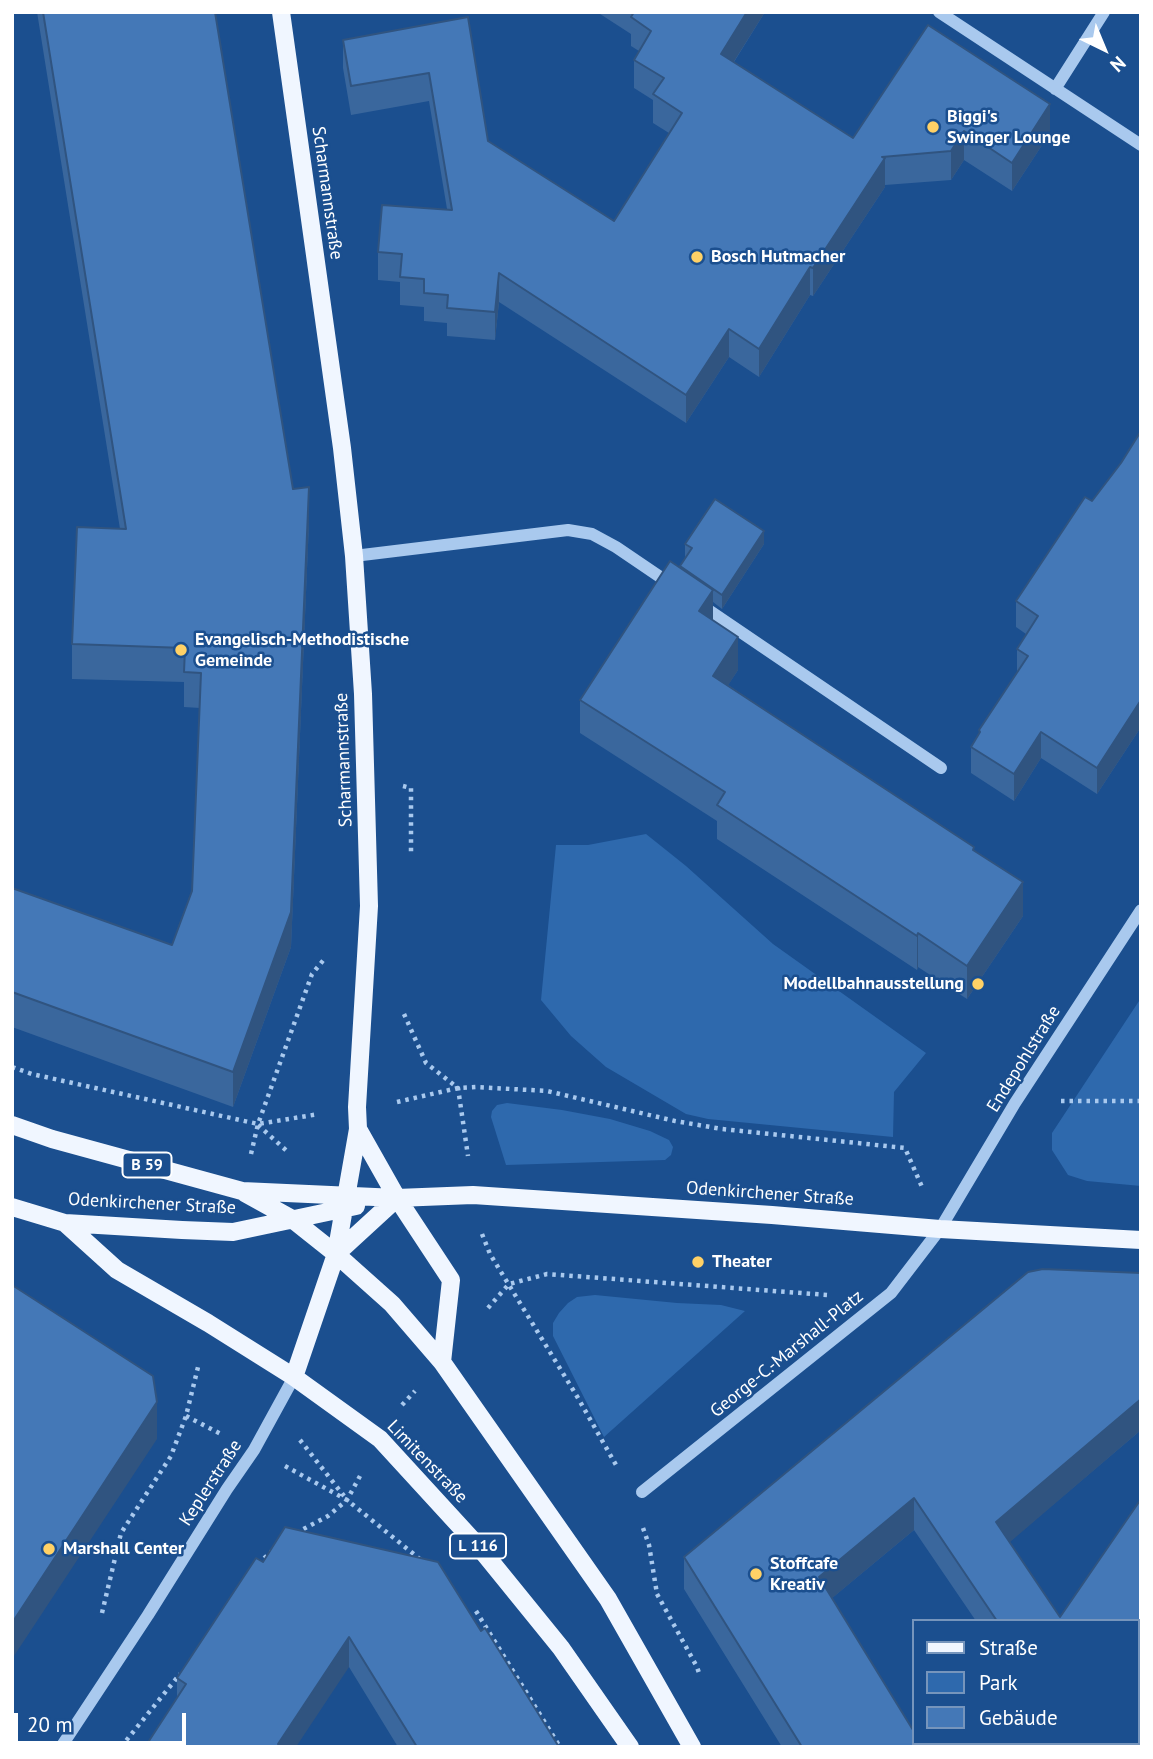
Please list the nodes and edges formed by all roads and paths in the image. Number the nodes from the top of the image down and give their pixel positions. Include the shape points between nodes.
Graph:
1 (281, 12) edge
2 (939, 12) edge
3 (1104, 12) edge
4 (1055, 89) junction
5 (1141, 145) edge
6 (354, 556) junction
7 (942, 768) dead end
8 (369, 906) junction
9 (1141, 909) edge
10 (12, 1067) edge
11 (458, 1088) dead end
12 (1141, 1101) edge
13 (1015, 1103) junction
14 (12, 1125) edge
15 (358, 1129) junction
16 (905, 1148) dead end
17 (242, 1191) junction
18 (397, 1198) junction
19 (346, 1201) junction
20 (12, 1207) edge
21 (292, 1219) junction
22 (65, 1223) junction
23 (940, 1229) junction
24 (1141, 1241) edge
25 (336, 1254) junction
26 (829, 1295) dead end
27 (442, 1362) junction
28 (294, 1377) junction
29 (186, 1416) dead end
30 (621, 1474) dead end
31 (642, 1492) dead end
32 (641, 1522) dead end
33 (286, 1540) edge
34 (275, 1548) edge
35 (423, 1561) edge
36 (253, 1572) edge
37 (657, 1594) dead end
38 (474, 1608) dead end
39 (118, 1659) junction
40 (180, 1674) edge
41 (61, 1747) edge
42 (121, 1747) edge
43 (560, 1747) edge
44 (629, 1747) edge
45 (692, 1747) edge

1 - 6 main road, Scharmannstraße
2 - 4 street
3 - 4 street
4 - 5 street
6 - 7 street via 568,530 592,534
6 - 8 main road, Scharmannstraße
8 - 10 path via 312,974 258,1124
8 - 15 main road, Scharmannstraße
9 - 13 street, Endepohlstraße
11 - 16 path via 547,1091 722,1129
12 - 13 path
13 - 23 street, Endepohlstraße
14 - 17 main road, Odenkirchener Straße / B 59
15 - 18 main road
15 - 19 main road, Scharmannstraße
17 - 19 main road, Odenkirchener Straße / B 59
17 - 21 main road, Odenkirchener Straße / B 59
18 - 19 main road, Odenkirchener Straße / B 59
18 - 23 main road, Odenkirchener Straße / B 59 via 473,1195
18 - 25 main road
18 - 27 main road via 451,1280
19 - 21 main road, Odenkirchener Straße / B 59
19 - 25 main road, Scharmannstraße
20 - 22 main road, Odenkirchener Straße / B 59
21 - 22 main road, Odenkirchener Straße / B 59 via 233,1232
21 - 25 main road, Odenkirchener Straße / B 59
22 - 28 main road, Limitenstraße / L 116 via 117,1270
23 - 24 main road, Odenkirchener Straße / B 59
23 - 31 street, George-C.-Marshall-Platz via 891,1293
25 - 27 main road via 392,1304
25 - 28 main road, Scharmannstraße
26 - 30 path via 547,1274 509,1284
27 - 45 main road via 608,1599
28 - 39 street, Keplerstraße via 254,1450
28 - 44 main road, Limitenstraße / L 116 via 380,1439 479,1546 561,1648
29 - 39 path via 171,1456 121,1533 99,1625
32 - 37 path
33 - 35 path via 347,1500
34 - 36 path
38 - 43 path
39 - 41 street, Keplerstraße
40 - 42 path

